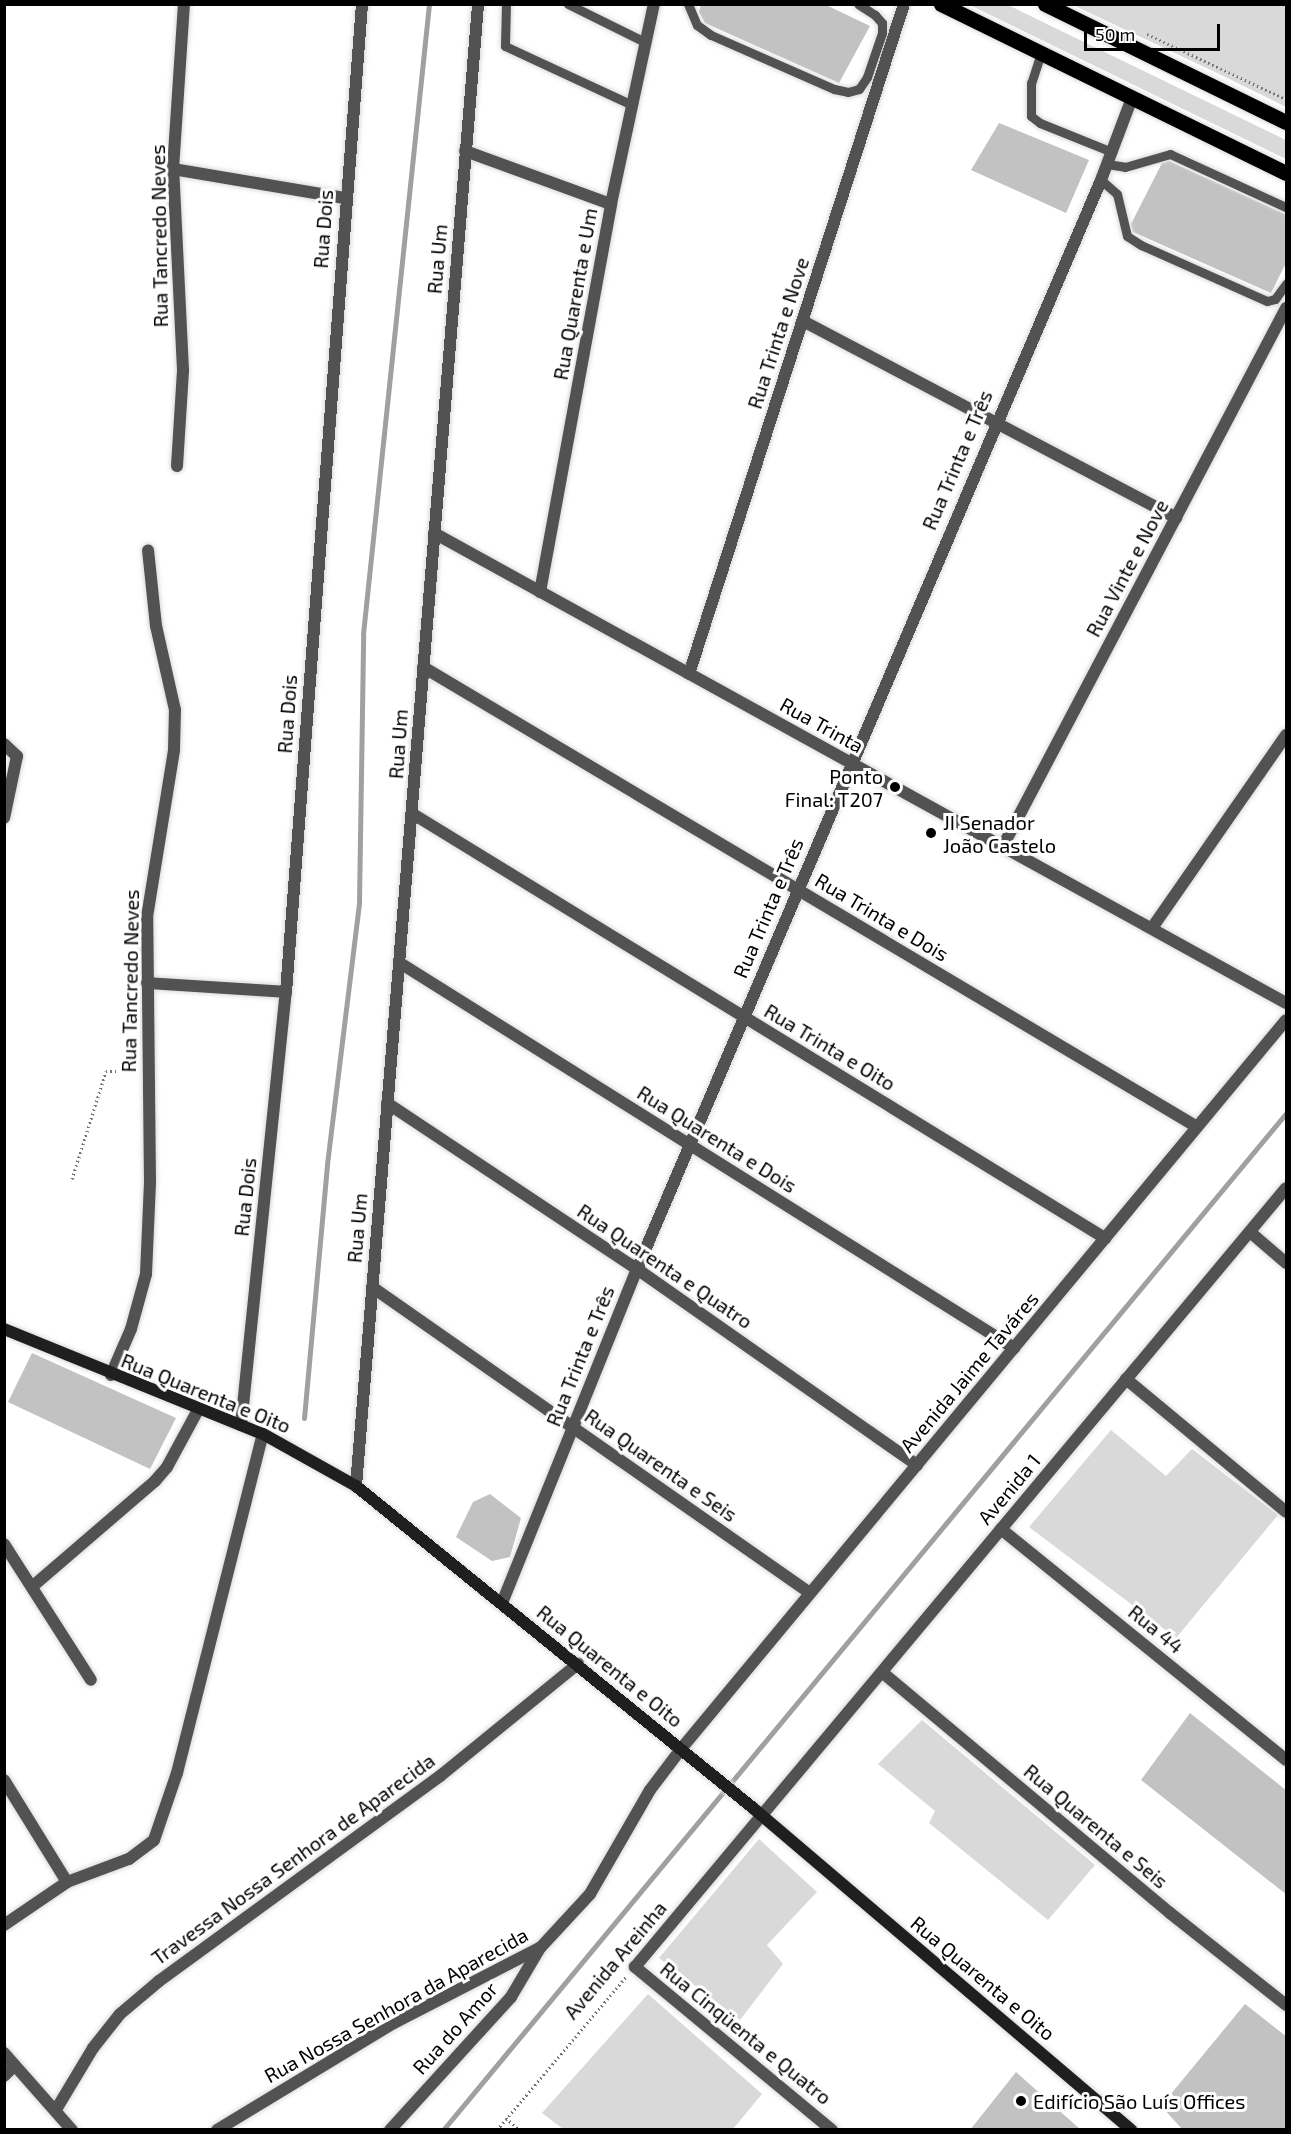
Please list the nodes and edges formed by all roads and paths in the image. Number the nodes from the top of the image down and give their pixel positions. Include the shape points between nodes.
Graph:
1 (184, 4) edge
2 (362, 4) edge
3 (478, 4) edge
4 (506, 4) edge
5 (568, 4) edge
6 (654, 4) edge
7 (688, 4) edge
8 (858, 4) edge
9 (904, 4) edge
10 (941, 4) edge
11 (1045, 4) edge
12 (1144, 32) dead end
13 (645, 42) junction
14 (1041, 53) junction
15 (1132, 98) junction
16 (1287, 99) edge
17 (632, 105) junction
18 (1287, 122) edge
19 (465, 151) junction
20 (1112, 152) junction
21 (1107, 164) junction
22 (173, 169) junction
23 (1287, 174) edge
24 (1101, 180) junction
25 (345, 198) junction
26 (611, 204) junction
27 (1287, 207) edge
28 (1287, 284) edge
29 (1287, 308) edge
30 (802, 321) junction
31 (995, 422) junction
32 (177, 466) dead end
33 (1176, 518) junction
34 (434, 533) junction
35 (148, 550) dead end
36 (540, 592) junction
37 (423, 667) junction
38 (689, 674) junction
39 (1287, 735) edge
40 (4, 744) edge
41 (851, 762) junction
42 (412, 814) junction
43 (4, 818) edge
44 (1003, 846) junction
45 (797, 890) junction
46 (1152, 928) junction
47 (400, 963) junction
48 (147, 983) junction
49 (286, 992) junction
50 (1287, 1003) edge
51 (744, 1017) junction
52 (1287, 1020) edge
53 (148, 1071) junction
54 (387, 1103) junction
55 (1197, 1127) junction
56 (689, 1145) junction
57 (72, 1179) dead end
58 (1287, 1188) edge
59 (1250, 1232) junction
60 (1105, 1239) junction
61 (1287, 1263) edge
62 (637, 1269) junction
63 (372, 1287) junction
64 (4, 1329) edge
65 (1014, 1348) junction
66 (111, 1375) junction
67 (1125, 1379) junction
68 (198, 1410) junction
69 (241, 1425) junction
70 (572, 1427) junction
71 (263, 1434) junction
72 (917, 1465) junction
73 (356, 1485) junction
74 (1287, 1512) edge
75 (1001, 1529) junction
76 (4, 1544) edge
77 (33, 1586) junction
78 (810, 1593) junction
79 (502, 1603) junction
80 (578, 1664) junction
81 (883, 1673) junction
82 (91, 1680) dead end
83 (681, 1749) junction
84 (1287, 1760) edge
85 (4, 1780) edge
86 (763, 1816) junction
87 (67, 1882) junction
88 (4, 1925) edge
89 (540, 1947) junction
90 (634, 1967) junction
91 (1287, 2005) edge
92 (4, 2053) edge
93 (9, 2071) edge
94 (57, 2108) junction
95 (506, 2118) junction
96 (72, 2130) edge
97 (217, 2130) edge
98 (390, 2130) edge
99 (497, 2130) edge
100 (520, 2130) edge
101 (832, 2130) edge
102 (1131, 2130) edge

1 - 22 street, Rua Tancredo Neves
2 - 25 street, Rua Dois
3 - 19 street, Rua Um
4 - 17 lane via 505,46
5 - 13 lane
6 - 13 street, Rua Quarenta e Um
7 - 8 lane via 697,25 711,35 848,92 859,89 867,77 882,33 882,23
9 - 30 street, Rua Trinta e Nove
10 - 14 main road
11 - 18 main road
12 - 16 path
13 - 17 street, Rua Quarenta e Um
14 - 15 main road
14 - 20 lane via 1031,83 1031,116
15 - 20 street, Rua Trinta e Três
15 - 23 main road
17 - 26 street, Rua Quarenta e Um
19 - 26 street
19 - 34 street, Rua Um
20 - 21 street, Rua Trinta e Três
21 - 24 street, Rua Trinta e Três
21 - 27 lane via 1125,167 1170,154
22 - 25 street
22 - 32 street, Rua Tancredo Neves via 183,370
24 - 28 lane via 1117,194 1127,236 1141,245 1268,301 1275,299
24 - 31 street, Rua Trinta e Três
25 - 49 street, Rua Dois
26 - 36 street, Rua Quarenta e Um
29 - 33 street, Rua Vinte e Nove
30 - 31 street
30 - 38 street, Rua Trinta e Nove
31 - 33 street
31 - 41 street, Rua Trinta e Três
33 - 44 street, Rua Vinte e Nove
34 - 36 street, Rua Trinta
34 - 37 street, Rua Um
35 - 48 street, Rua Tancredo Neves via 156,626 175,710 163,829 147,917
36 - 38 street, Rua Trinta
37 - 42 street, Rua Um
37 - 45 street, Rua Trinta e Dois
38 - 41 street, Rua Trinta
39 - 46 street
40 - 43 street via 17,756
41 - 44 street, Rua Trinta
41 - 45 street, Rua Trinta e Três
42 - 47 street, Rua Um
42 - 51 street, Rua Trinta e Oito
44 - 46 street, Rua Trinta
45 - 51 street, Rua Trinta e Três
45 - 55 street, Rua Trinta e Dois
46 - 50 street, Rua Trinta
47 - 54 street, Rua Um
47 - 56 street, Rua Quarenta e Dois
48 - 49 street
48 - 53 street, Rua Tancredo Neves
49 - 69 street, Rua Dois
51 - 56 street, Rua Trinta e Três
51 - 60 street, Rua Trinta e Oito
52 - 55 street, Avenida Jaime Taváres
53 - 57 path via 106,1071
53 - 66 street, Rua Tancredo Neves via 150,1182 146,1274 131,1329
54 - 62 street, Rua Quarenta e Quatro
54 - 63 street, Rua Um
55 - 60 street, Avenida Jaime Taváres
56 - 62 street, Rua Trinta e Três
56 - 65 street, Rua Quarenta e Dois
58 - 59 street, Avenida 1
59 - 61 street
59 - 67 street, Avenida 1
60 - 65 street, Avenida Jaime Taváres
62 - 70 street, Rua Trinta e Três
62 - 72 street, Rua Quarenta e Quatro
63 - 70 street, Rua Quarenta e Seis
63 - 73 street, Rua Um
64 - 66 main road, Rua Quarenta e Oito
65 - 72 street, Avenida Jaime Taváres
66 - 68 main road, Rua Quarenta e Oito
67 - 74 street
67 - 75 street, Avenida 1
68 - 69 main road, Rua Quarenta e Oito
68 - 77 street via 167,1467 154,1481
69 - 71 main road, Rua Quarenta e Oito
70 - 78 street, Rua Quarenta e Seis
70 - 79 street, Rua Trinta e Três
71 - 73 main road, Rua Quarenta e Oito
71 - 87 street via 177,1773 154,1840 129,1859
72 - 78 street, Avenida Jaime Taváres
73 - 79 main road, Rua Quarenta e Oito
75 - 81 street, Avenida 1
75 - 84 street, Rua 44
76 - 77 street
77 - 82 street
78 - 83 street, Avenida Jaime Taváres
79 - 80 main road, Rua Quarenta e Oito
80 - 83 main road, Rua Quarenta e Oito
80 - 94 street, Travessa Nossa Senhora de Aparecida via 440,1776 159,1981 120,2014 93,2048
81 - 86 street, Avenida 1
81 - 91 street, Rua Quarenta e Seis via 1170,1913
83 - 86 main road, Rua Quarenta e Oito
83 - 89 street, Rua Nossa Senhora da Aparecida via 650,1790 590,1894
85 - 87 street
86 - 90 street, Avenida Areinha
86 - 102 main road, Rua Quarenta e Oito
87 - 88 street
89 - 97 street, Rua Nossa Senhora da Aparecida via 394,2023
89 - 98 street, Rua do Amor via 511,1997
90 - 95 path, Avenida Areinha
90 - 101 street, Rua Cinqüenta e Quatro
92 - 93 street
93 - 94 street
94 - 96 street
95 - 99 path, Avenida Areinha
95 - 100 path

